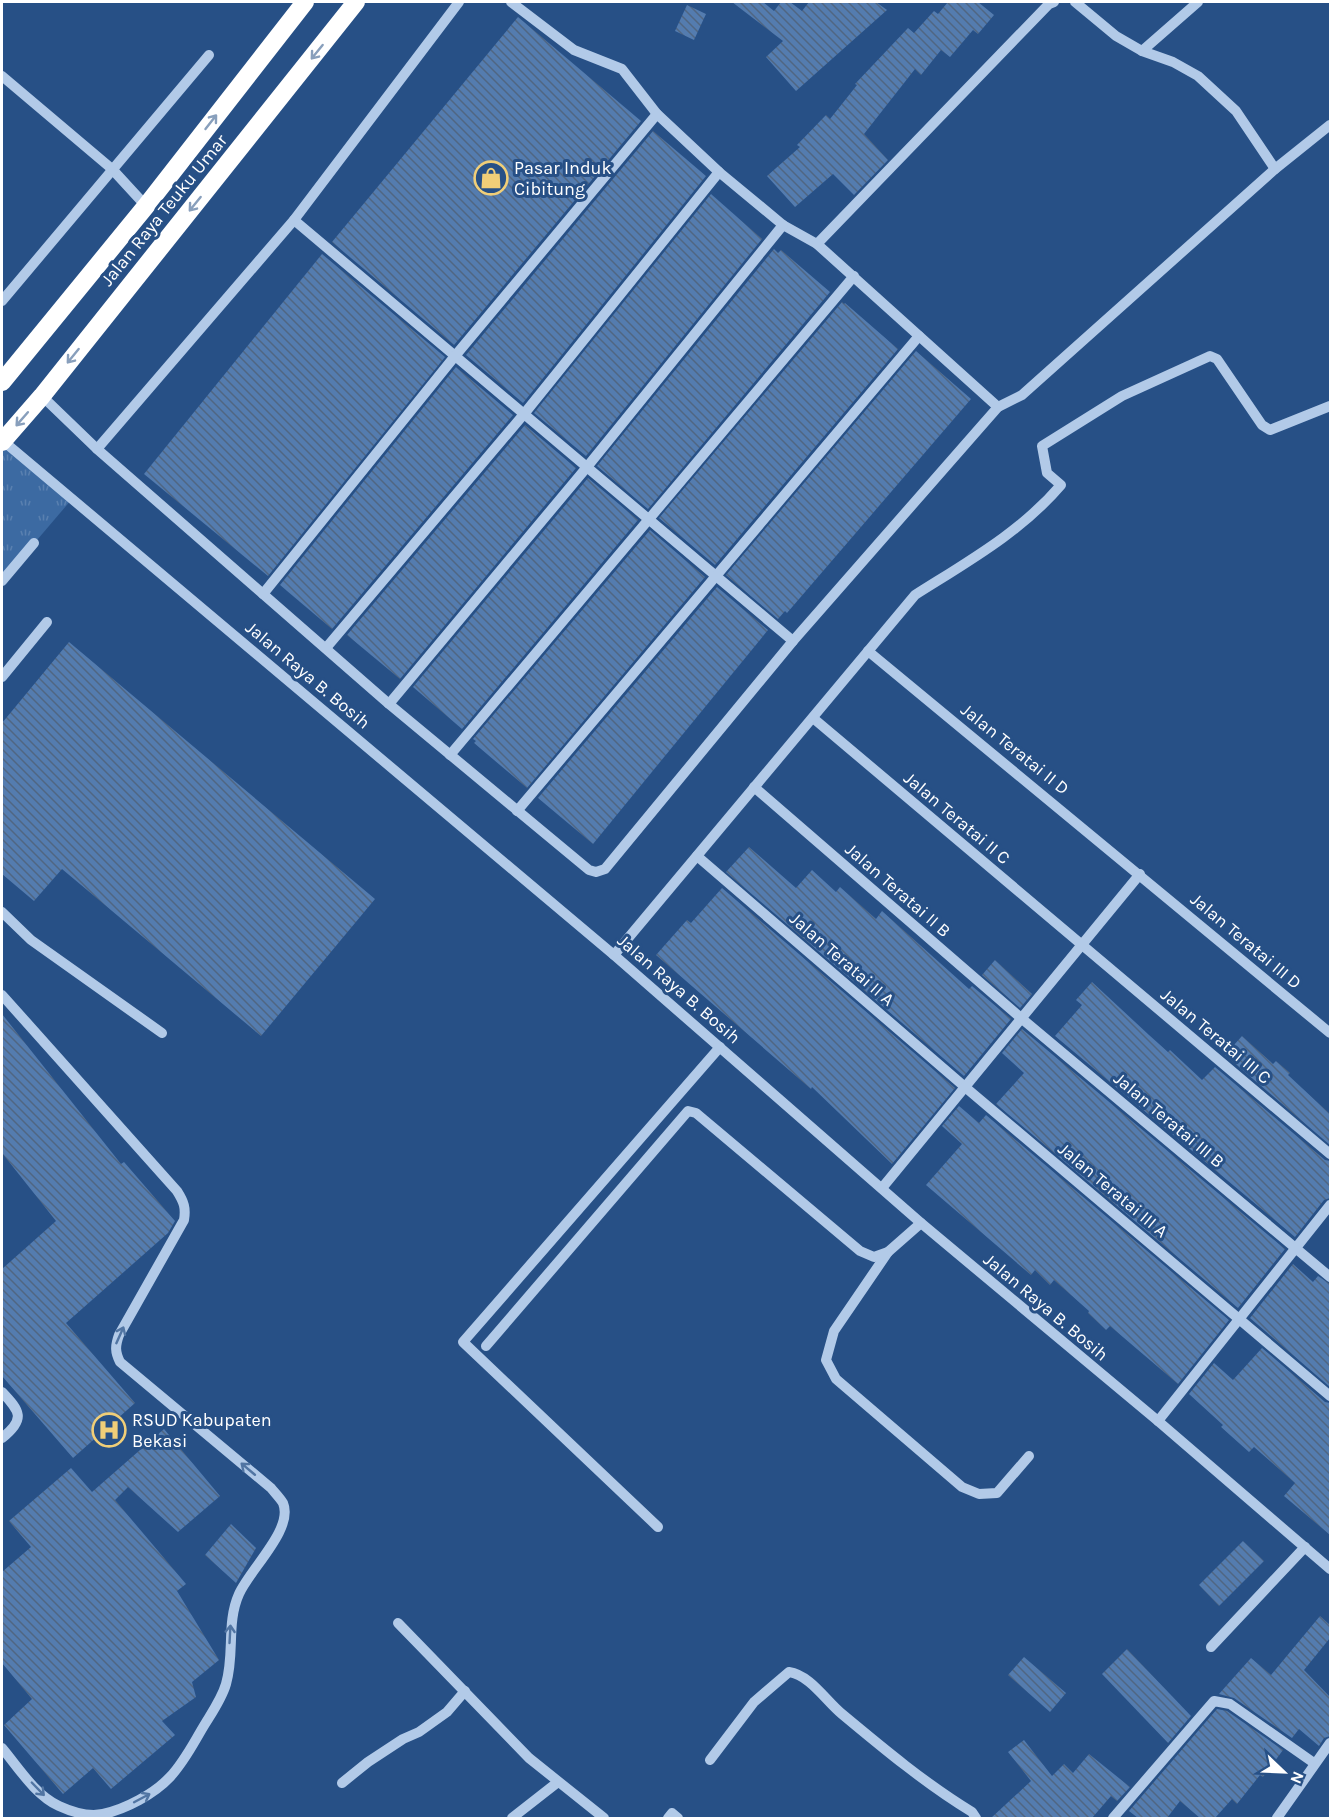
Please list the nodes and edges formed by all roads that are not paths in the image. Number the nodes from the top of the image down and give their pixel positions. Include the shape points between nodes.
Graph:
1 (305, 2) edge
2 (356, 2) edge
3 (459, 2) edge
4 (511, 2) edge
5 (1054, 2) edge
6 (1075, 2) edge
7 (1198, 2) edge
8 (1142, 51) junction
9 (209, 55) dead end
10 (2, 76) edge
11 (657, 114) junction
12 (1330, 125) edge
13 (112, 169) junction
14 (1275, 169) junction
15 (719, 172) junction
16 (146, 206) junction
17 (294, 220) junction
18 (783, 225) junction
19 (817, 244) junction
20 (854, 276) junction
21 (2, 302) edge
22 (919, 336) junction
23 (455, 356) junction
24 (2, 382) edge
25 (42, 396) junction
26 (1330, 405) edge
27 (998, 407) junction
28 (524, 414) junction
29 (2, 441) edge
30 (97, 449) junction
31 (587, 467) junction
32 (649, 519) junction
33 (34, 543) dead end
34 (716, 576) junction
35 (2, 581) edge
36 (263, 594) junction
37 (47, 622) dead end
38 (793, 641) junction
39 (326, 648) junction
40 (868, 651) junction
41 (2, 677) edge
42 (390, 704) junction
43 (813, 718) junction
44 (450, 755) junction
45 (754, 788) junction
46 (517, 811) junction
47 (697, 856) junction
48 (1140, 874) junction
49 (2, 912) edge
50 (1081, 944) junction
51 (614, 954) junction
52 (2, 995) edge
53 (1021, 1018) junction
54 (162, 1033) dead end
55 (1330, 1033) edge
56 (720, 1047) junction
57 (965, 1087) junction
58 (1330, 1154) edge
59 (882, 1188) junction
60 (1330, 1205) edge
61 (921, 1223) junction
62 (1297, 1247) junction
63 (888, 1252) junction
64 (1330, 1277) edge
65 (1240, 1319) junction
66 (486, 1346) dead end
67 (2, 1392) edge
68 (1330, 1396) edge
69 (1158, 1421) junction
70 (2, 1438) edge
71 (1029, 1456) dead end
72 (658, 1527) dead end
73 (1305, 1547) junction
74 (1330, 1569) edge
75 (398, 1623) dead end
76 (1211, 1647) dead end
77 (465, 1691) junction
78 (1330, 1743) edge
79 (2, 1748) edge
80 (710, 1760) dead end
81 (1314, 1763) junction
82 (558, 1782) junction
83 (342, 1783) dead end
84 (512, 1818) edge
85 (604, 1818) edge
86 (668, 1818) edge
87 (678, 1818) edge
88 (976, 1818) edge
89 (1113, 1818) edge
90 (1277, 1818) edge

16 -> 1 highway, Jalan Raya Teuku Umar
2 -> 25 highway, Jalan Raya Teuku Umar
3 - 17 street
4 - 11 street via 574,50 622,69
5 - 19 street
6 - 8 street via 1116,36
7 - 8 street
8 - 14 street via 1198,76 1236,111
9 - 13 street
10 - 13 street
11 - 15 street
11 - 23 street
12 - 14 street
13 - 16 street
13 - 21 street
14 - 27 street via 1022,395
15 - 18 street
15 - 28 street
16 - 24 highway, Jalan Raya Teuku Umar
17 - 23 street
17 - 30 street
18 - 19 street
18 - 31 street
19 - 20 street
20 - 22 street
20 - 32 street
22 - 27 street
22 - 34 street
23 - 28 street
23 - 36 street
25 -> 29 highway, Jalan Raya Teuku Umar
25 - 30 street
26 - 40 street via 1270,430 1262,425 1217,359 1210,356 1122,396 1042,446 1047,473 1062,485 1042,508 974,560 915,595
27 - 38 street
28 - 31 street
28 - 39 street
29 - 51 street, Jalan Raya B. Bosih
30 - 36 street
31 - 32 street
31 - 42 street
32 - 34 street
32 - 44 street
33 - 35 street
34 - 38 street
34 - 46 street
36 - 39 street
37 - 41 street
38 - 46 street via 605,869 589,870
39 - 42 street
40 - 43 street
40 - 48 street, Jalan Teratai II D
42 - 44 street
43 - 45 street
43 - 50 street, Jalan Teratai II C
44 - 46 street
45 - 47 street
45 - 53 street, Jalan Teratai II B
47 - 51 street
47 - 57 street, Jalan Teratai II A
48 - 50 street
48 - 55 street, Jalan Teratai III D
49 - 54 street via 31,940
50 - 53 street
50 - 58 street, Jalan Teratai III C
51 - 56 street, Jalan Raya B. Bosih
79 -> 52 street via 42,1794 56,1804 87,1814 102,1814 129,1804 169,1779 221,1696 229,1673 231,1624 237,1597 274,1543 285,1514 282,1502 271,1488 120,1362 115,1347 119,1335 184,1220 184,1201
53 - 57 street
53 - 62 street, Jalan Teratai III B
56 - 59 street, Jalan Raya B. Bosih
56 - 72 street via 463,1342
57 - 59 street
57 - 65 street, Jalan Teratai III A
59 - 61 street, Jalan Raya B. Bosih
60 - 62 street
61 - 63 street
61 - 69 street, Jalan Raya B. Bosih
62 - 64 street, Jalan Teratai III B
62 - 65 street
63 - 66 street via 874,1257 860,1251 688,1110
63 - 71 street via 834,1331 826,1360 837,1379 962,1487 979,1494 997,1493
65 - 68 street, Jalan Teratai III A
65 - 69 street
67 - 70 street via 18,1415 15,1425
69 - 73 street, Jalan Raya B. Bosih
73 - 74 street, Jalan Raya B. Bosih
73 - 76 street
75 - 77 street
77 - 82 street via 529,1758
77 - 83 street via 447,1712
78 - 81 street
80 - 88 street via 754,1702 794,1672 925,1782
81 - 89 street via 1230,1704 1214,1701
81 - 90 street
82 - 84 street
82 - 85 street
86 - 87 street via 672,1813

